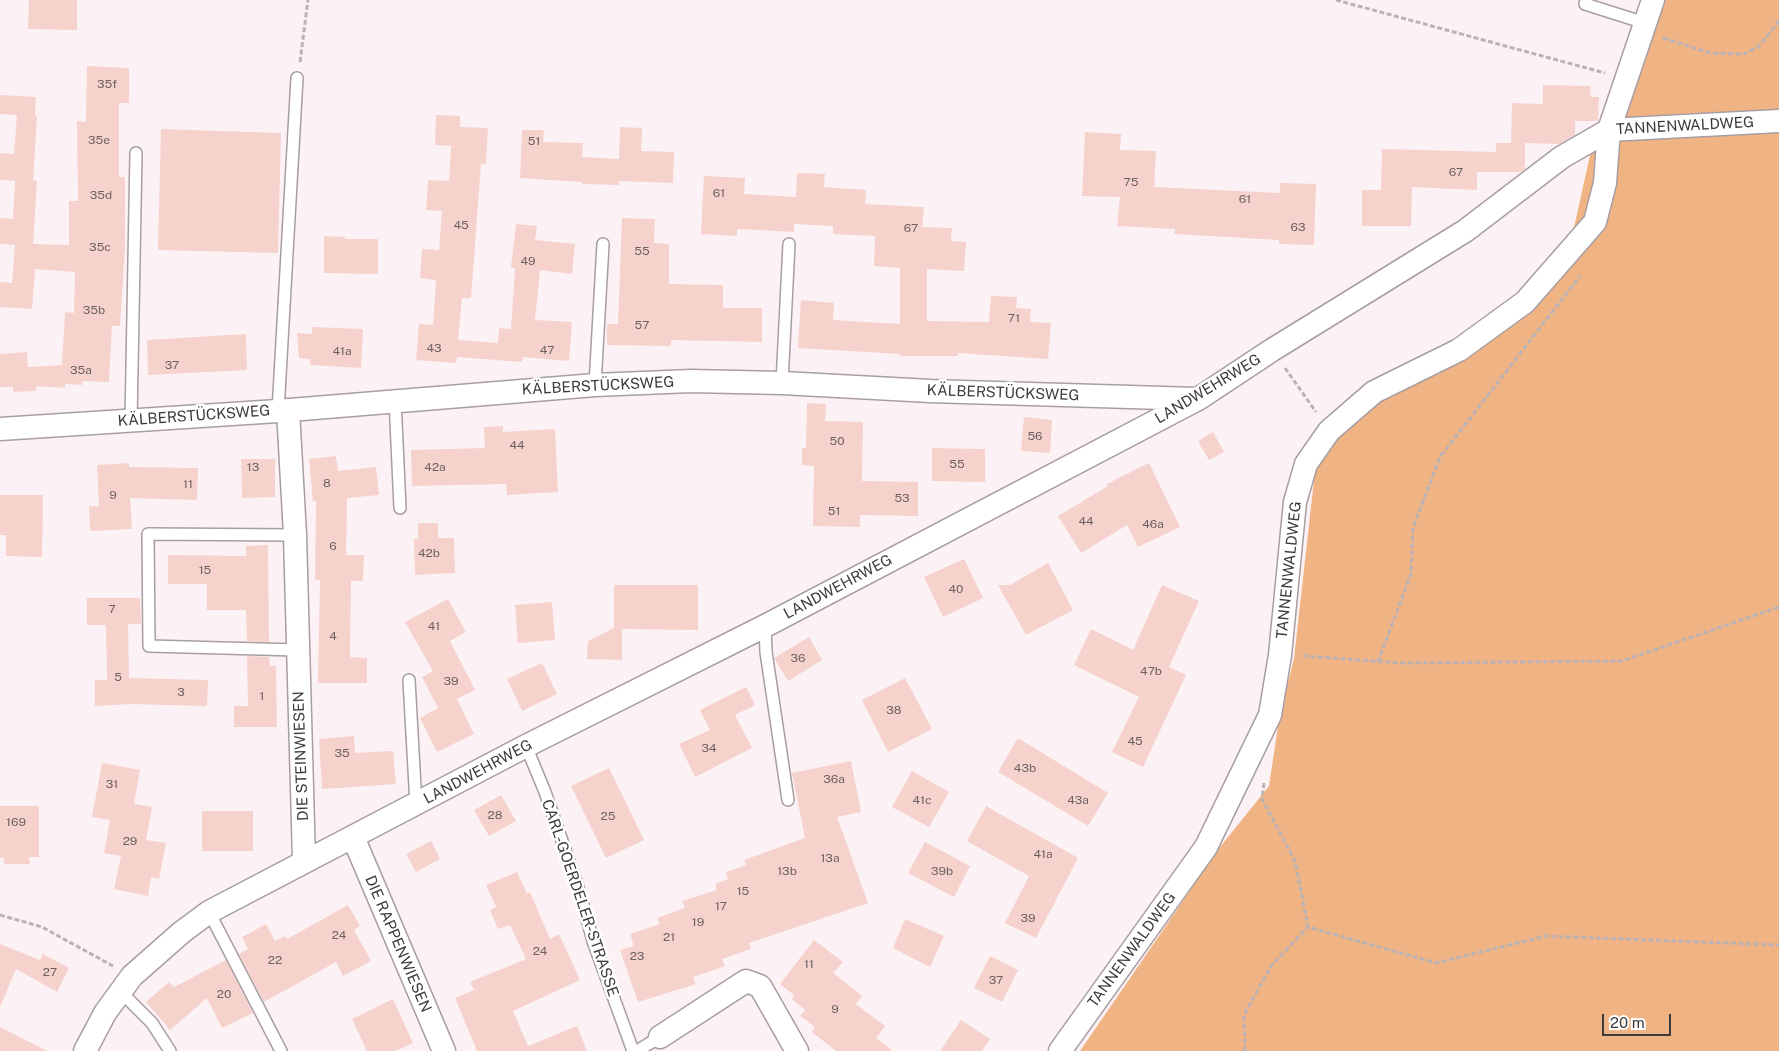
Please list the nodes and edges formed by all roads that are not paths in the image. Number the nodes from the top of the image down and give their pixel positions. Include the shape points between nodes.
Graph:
1 (1586, 0) edge
2 (1653, 0) edge
3 (1644, 27) junction
4 (298, 78) road end
5 (1779, 121) edge
6 (1608, 130) junction
7 (136, 153) dead end
8 (603, 244) dead end
9 (789, 244) dead end
10 (782, 383) junction
11 (596, 385) junction
12 (1198, 399) junction
13 (395, 400) junction
14 (283, 410) junction
15 (132, 421) junction
16 (0, 429) edge
17 (400, 508) dead end
18 (295, 535) junction
19 (764, 626) junction
20 (297, 650) junction
21 (409, 680) dead end
22 (526, 746) junction
23 (788, 800) dead end
24 (416, 805) junction
25 (353, 837) junction
26 (304, 861) junction
27 (209, 912) junction
28 (126, 984) junction
29 (660, 1037) joint
30 (85, 1051) edge
31 (170, 1051) edge
32 (281, 1051) edge
33 (444, 1051) edge
34 (633, 1051) edge
35 (638, 1051) edge
36 (797, 1051) edge
37 (1060, 1051) edge

1 - 3 lane via 1585,4
2 - 3 street
3 - 6 street
4 - 14 lane
5 - 6 street, TANNENWALDWEG
6 - 12 street, LANDWEHRWEG via 1562,157 1465,231
6 - 37 street, TANNENWALDWEG via 1605,183 1595,222 1525,302 1459,350 1374,392 1329,431 1306,464 1295,502 1280,654 1270,715 1206,847
7 - 15 lane
8 - 11 lane
9 - 10 lane
10 - 11 street, KÄLBERSTÜCKSWEG via 691,381
10 - 12 street, KÄLBERSTÜCKSWEG
11 - 13 street, KÄLBERSTÜCKSWEG
12 - 19 street, LANDWEHRWEG
13 - 14 street, KÄLBERSTÜCKSWEG
13 - 17 lane
14 - 15 street, KÄLBERSTÜCKSWEG
14 - 18 street, DIE STEINWIESEN
15 - 16 street, KÄLBERSTÜCKSWEG
18 - 20 street, DIE STEINWIESEN
18 - 20 lane via 148,534 149,646
19 - 22 street, LANDWEHRWEG
19 - 23 lane
20 - 26 street, DIE STEINWIESEN
21 - 24 lane
22 - 24 street, LANDWEHRWEG
22 - 34 lane, CARL-GOERDELER-STRASSE via 545,792
24 - 25 street, LANDWEHRWEG
25 - 26 street, LANDWEHRWEG
25 - 33 street, DIE RAPPENWIESEN
26 - 27 street, LANDWEHRWEG
27 - 28 street, LANDWEHRWEG via 182,932
27 - 32 lane
28 - 30 street, LANDWEHRWEG
28 - 31 lane
29 - 35 lane
29 - 36 street via 746,981 760,986

